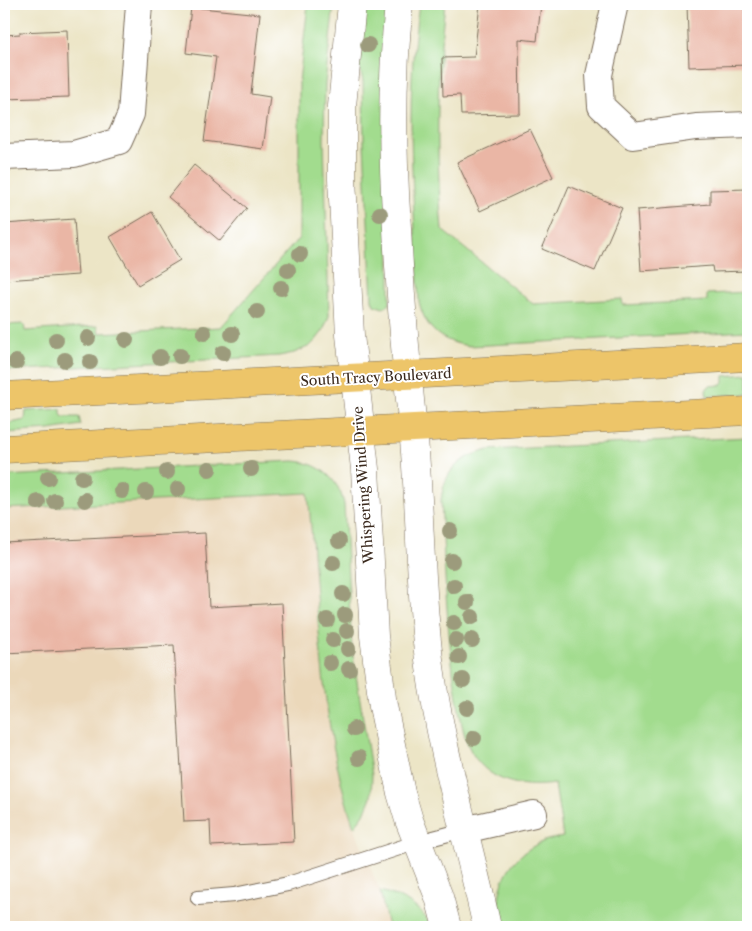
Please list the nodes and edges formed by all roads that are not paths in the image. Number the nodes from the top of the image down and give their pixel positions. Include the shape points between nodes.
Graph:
1 (138, 4) edge
2 (352, 4) edge
3 (399, 4) edge
4 (615, 4) edge
5 (748, 125) edge
6 (4, 157) edge
7 (748, 358) edge
8 (406, 375) junction
9 (354, 378) junction
10 (4, 396) edge
11 (748, 411) edge
12 (413, 428) junction
13 (360, 430) junction
14 (4, 449) edge
15 (534, 814) dead end
16 (464, 830) junction
17 (418, 842) junction
18 (198, 898) dead end
19 (447, 927) edge
20 (487, 927) edge

1 - 6 street via 131,114 119,141 74,154
2 - 9 street, Whispering Wind Drive via 342,106 342,178
3 - 8 street via 392,123
4 - 5 street via 599,74 601,106 633,136 696,127
7 - 8 main road, South Tracy Boulevard
8 - 9 main road, South Tracy Boulevard
8 - 12 street
9 - 10 main road, South Tracy Boulevard
9 - 13 street, Whispering Wind Drive
11 - 12 main road
12 - 13 main road
12 - 16 street via 430,665
13 - 14 main road
13 - 17 street, Whispering Wind Drive via 378,676 397,774
15 - 16 street
16 - 17 lane
16 - 20 street
17 - 18 lane via 288,884 234,895
17 - 19 street, Whispering Wind Drive

